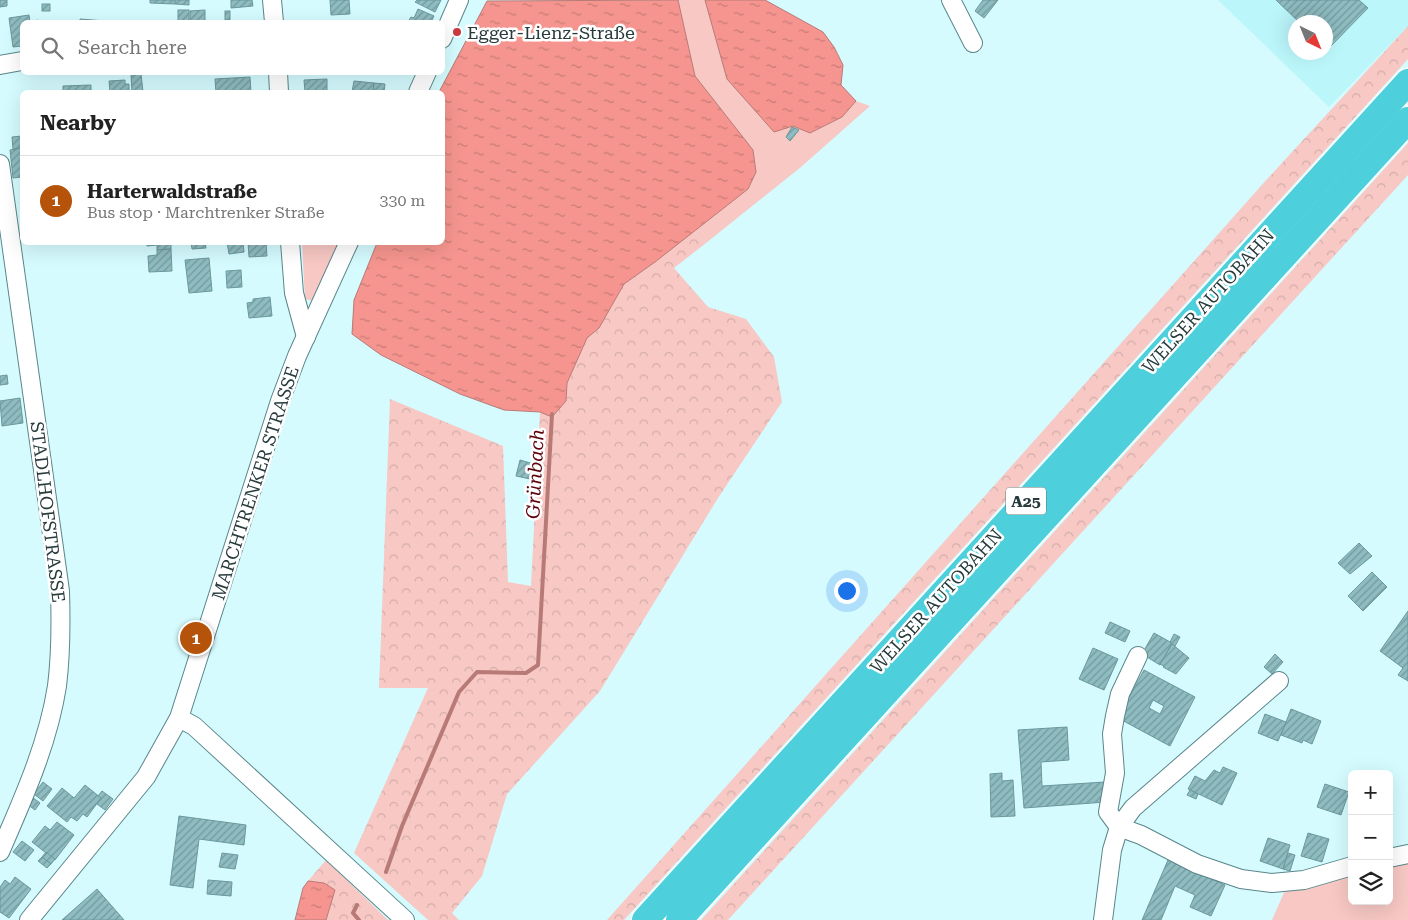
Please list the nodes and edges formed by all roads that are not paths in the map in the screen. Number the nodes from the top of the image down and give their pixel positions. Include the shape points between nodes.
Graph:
1 (272, 0) edge
2 (459, 0) edge
3 (951, 0) edge
4 (274, 20) edge
5 (445, 32) edge
6 (973, 43) dead end
7 (20, 61) edge
8 (0, 65) edge
9 (278, 75) edge
10 (426, 75) edge
11 (1408, 82) edge
12 (280, 90) edge
13 (419, 90) edge
14 (1408, 120) edge
15 (0, 164) edge
16 (290, 245) edge
17 (348, 245) edge
18 (306, 337) junction
19 (1138, 656) dead end
20 (1279, 681) dead end
21 (179, 718) junction
22 (1118, 827) junction
23 (0, 852) edge
24 (1408, 854) edge
25 (1393, 857) edge
26 (1348, 867) edge
27 (29, 920) edge
28 (405, 920) edge
29 (645, 920) edge
30 (679, 920) edge
31 (1103, 920) edge

1 - 4 street
2 - 5 street
3 - 6 street
7 - 8 street
9 - 12 street
10 - 13 street
11 - 29 highway, WELSER AUTOBAHN / A25
14 - 30 highway, WELSER AUTOBAHN / A25
15 - 23 street, STADLHOFSTRASSE via 60,591 61,636 48,728
16 - 18 street via 294,292
17 - 18 street
18 - 21 street, MARCHTRENKER STRASSE via 280,401
19 - 22 street via 1120,694 1112,734 1115,773 1108,812
20 - 22 street via 1133,808
21 - 27 street, MARCHTRENKER STRASSE via 146,777
21 - 28 street via 194,726
22 - 26 street via 1141,835 1197,864 1241,879 1272,883 1304,880
22 - 31 street
24 - 25 street

